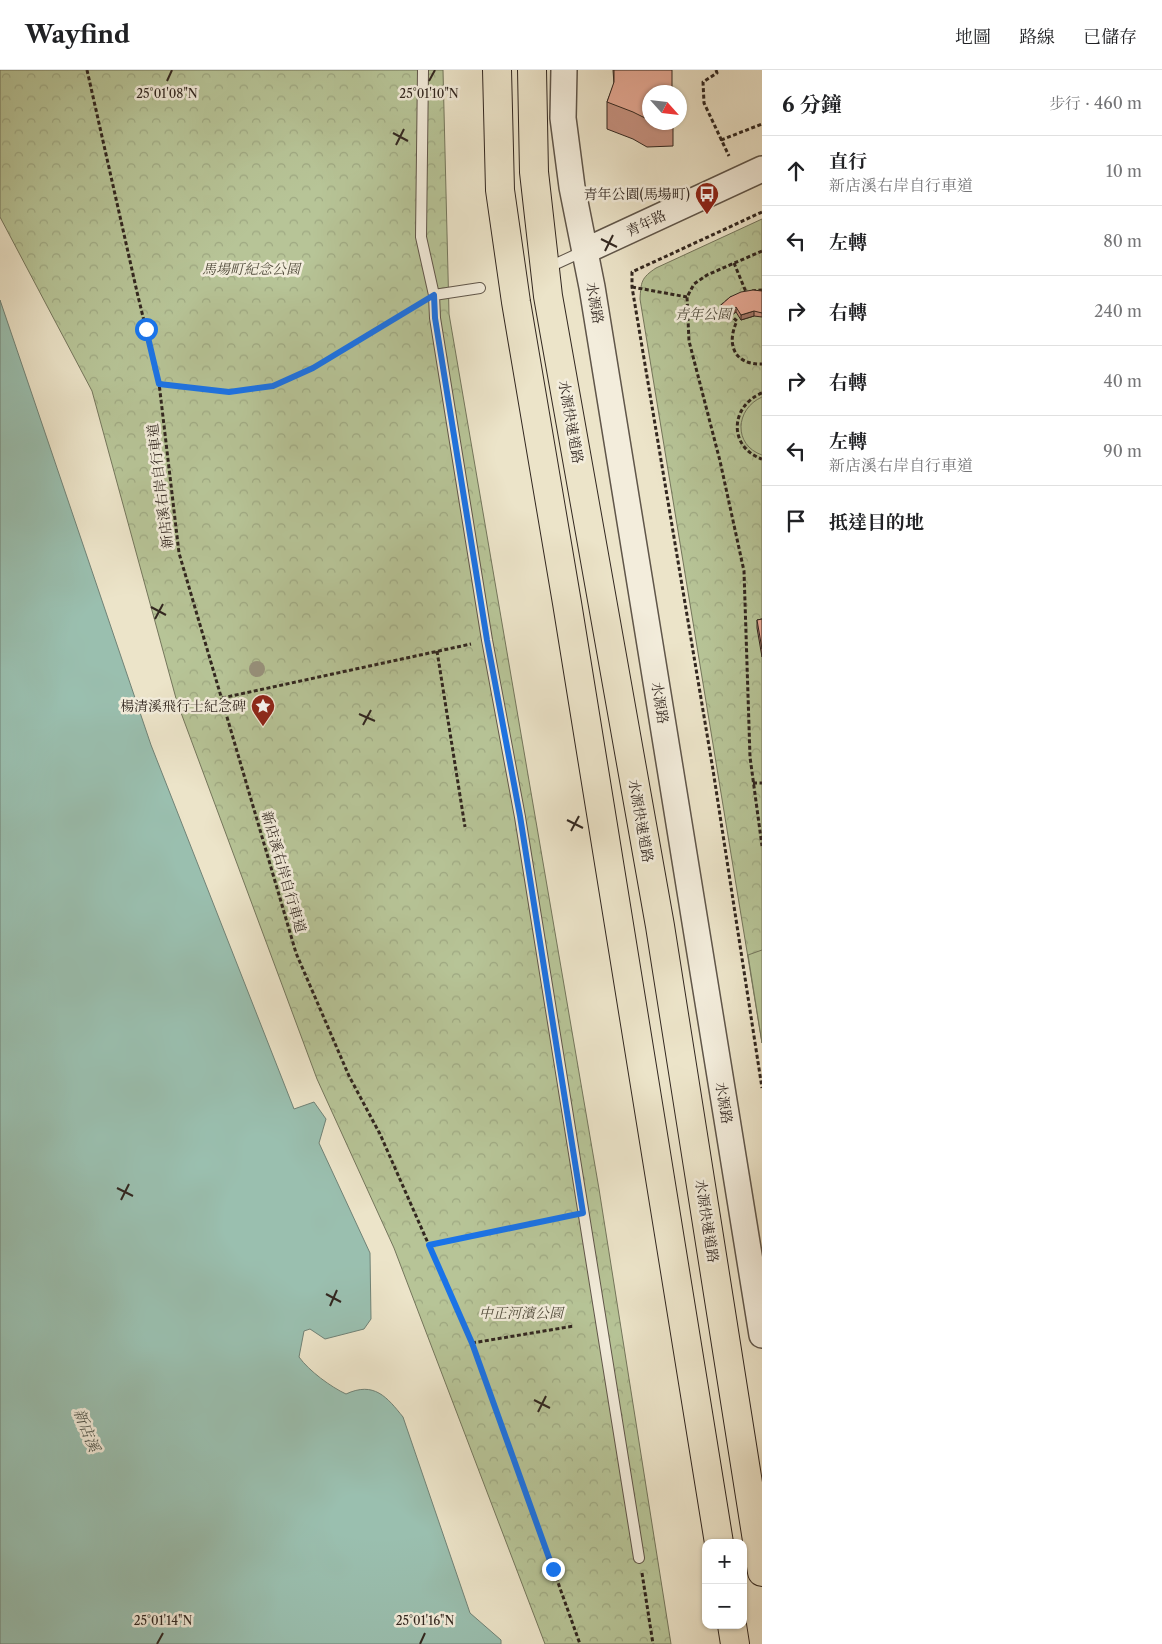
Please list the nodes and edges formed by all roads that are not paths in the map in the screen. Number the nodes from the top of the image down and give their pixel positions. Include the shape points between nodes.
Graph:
1 (423, 70) edge
2 (497, 70) edge
3 (532, 70) edge
4 (564, 70) edge
5 (751, 174) edge
6 (585, 251) junction
7 (545, 270) junction
8 (480, 288) dead end
9 (434, 295) junction
10 (762, 1335) edge
11 (718, 1539) edge
12 (639, 1558) road end
13 (762, 1572) edge
14 (733, 1629) edge
15 (735, 1644) edge

1 - 9 lane via 421,237
2 - 11 highway via 500,190 516,302
3 - 7 highway, 水源快速道路 via 534,172
4 - 6 street, 水源路 via 566,138
5 - 6 street, 青年路
6 - 7 lane
6 - 10 street, 水源路
7 - 13 highway, 水源快速道路 via 660,926
8 - 9 lane
9 - 12 lane via 487,640 520,816
14 - 15 highway

